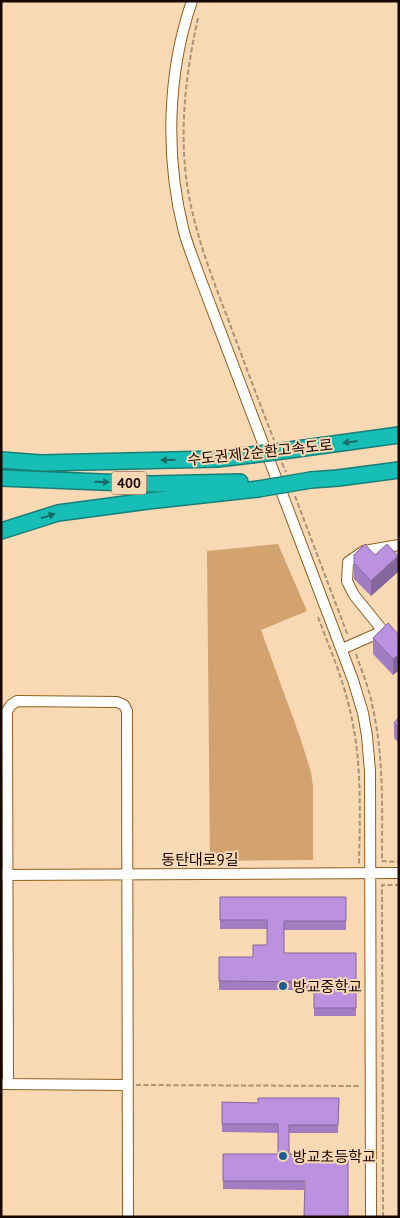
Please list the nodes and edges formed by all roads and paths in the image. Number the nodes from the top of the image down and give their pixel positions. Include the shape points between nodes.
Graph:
1 (192, 1) edge
2 (399, 435) edge
3 (1, 460) edge
4 (399, 470) edge
5 (1, 478) edge
6 (257, 486) junction
7 (1, 531) edge
8 (399, 546) edge
9 (342, 649) junction
10 (371, 873) junction
11 (127, 874) junction
12 (399, 874) edge
13 (4, 875) edge
14 (399, 885) edge
15 (5, 1084) edge
16 (128, 1085) junction
17 (359, 1086) dead end
18 (128, 1217) edge
19 (371, 1217) edge
20 (383, 1217) edge

1 - 9 street via 178,56 172,117 172,152 184,232
2 -> 3 highway, 수도권제2순환고속도로 / 400, bridge via 207,460 41,463
4 - 6 highway, bridge
5 -> 6 highway, 수도권제2순환고속도로 / 400
7 -> 6 highway via 58,513
8 - 9 street via 364,551 348,562 346,581 383,631
9 - 10 street via 363,713 367,736
10 - 11 street, 동탄대로9길
10 - 12 street, 동탄대로9길
10 - 19 street
11 - 13 street, 동탄대로9길
11 - 13 street via 127,712 124,705 117,702 17,701 7,711
11 - 16 street
13 - 15 street
14 - 20 path via 382,885
15 - 16 street
16 - 17 path
16 - 18 street

